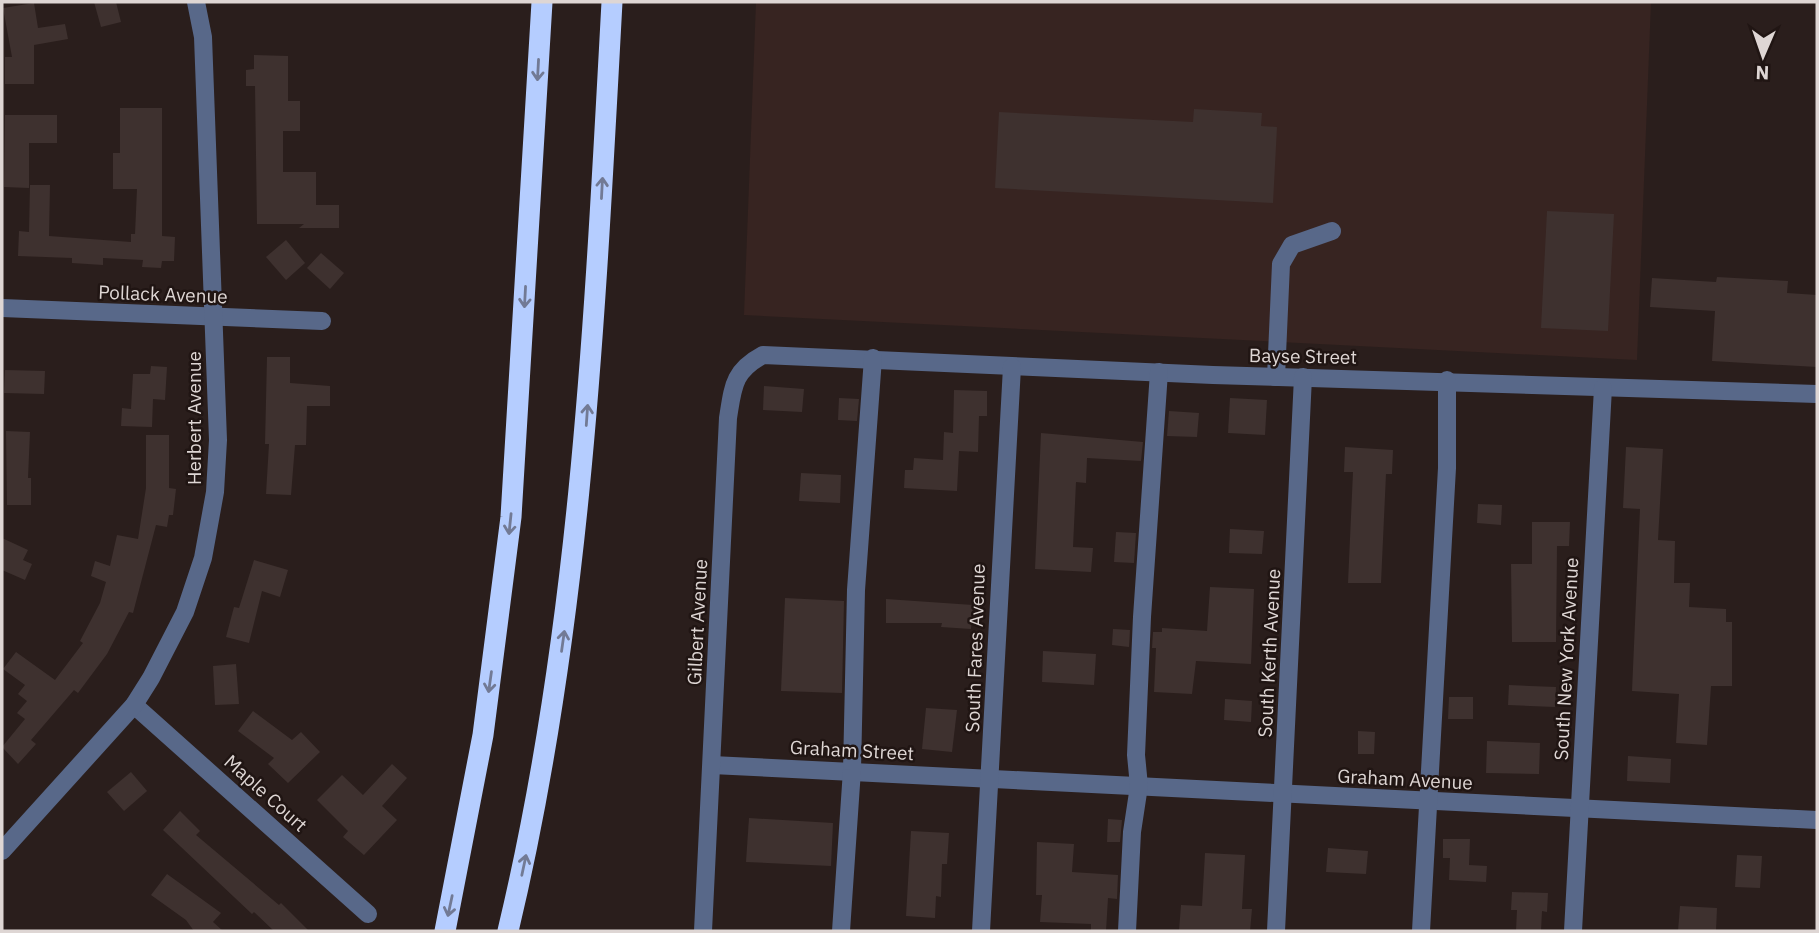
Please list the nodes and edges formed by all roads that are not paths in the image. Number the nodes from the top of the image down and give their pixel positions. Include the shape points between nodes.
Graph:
1 (196, 2) edge
2 (542, 2) edge
3 (612, 2) edge
4 (1332, 231) dead end
5 (2, 308) edge
6 (214, 316) junction
7 (322, 321) dead end
8 (789, 355) joint
9 (873, 358) junction
10 (1012, 367) junction
11 (1158, 372) junction
12 (1276, 377) junction
13 (1303, 377) junction
14 (1447, 380) junction
15 (1603, 388) junction
16 (1817, 394) edge
17 (134, 705) junction
18 (712, 765) junction
19 (852, 770) junction
20 (991, 779) junction
21 (1139, 786) junction
22 (1283, 793) junction
23 (1427, 802) junction
24 (1580, 809) junction
25 (1817, 820) edge
26 (2, 851) edge
27 (368, 914) dead end
28 (445, 931) edge
29 (508, 931) edge
30 (703, 931) edge
31 (841, 931) edge
32 (981, 931) edge
33 (1127, 931) edge
34 (1276, 931) edge
35 (1422, 931) edge
36 (1573, 931) edge

1 - 6 street, Herbert Avenue via 203,37
2 -> 28 highway via 509,529 482,735
29 -> 3 highway via 534,816 577,530
4 - 12 street via 1292,245 1281,264
5 - 6 street, Pollack Avenue
6 - 7 street, Pollack Avenue
6 - 17 street, Herbert Avenue via 218,440 209,528 185,612
8 - 9 street, Bayse Street
8 - 18 street, Gilbert Avenue via 763,355 747,364 733,388
9 - 10 street, Bayse Street
9 - 19 street via 856,590
10 - 11 street, Bayse Street
10 - 20 street, South Fares Avenue
11 - 12 street, Bayse Street
11 - 21 street via 1142,617 1136,755
12 - 13 street, Bayse Street
13 - 14 street, Bayse Street
13 - 22 street, South Kerth Avenue
14 - 15 street, Bayse Street
14 - 23 street via 1447,468 1432,778
15 - 16 street, Bayse Street
15 - 24 street, South New York Avenue
17 - 26 street, Herbert Avenue
17 - 27 street, Maple Court
18 - 19 street, Graham Street
18 - 30 street, Gilbert Avenue
19 - 20 street, Graham Street
19 - 31 street
20 - 21 street, Graham Avenue
20 - 32 street, South Fares Avenue
21 - 22 street, Graham Avenue
21 - 33 street
22 - 23 street, Graham Avenue
22 - 34 street, South Kerth Avenue
23 - 24 street, Graham Avenue
23 - 35 street
24 - 25 street, Graham Avenue
24 - 36 street, South New York Avenue

